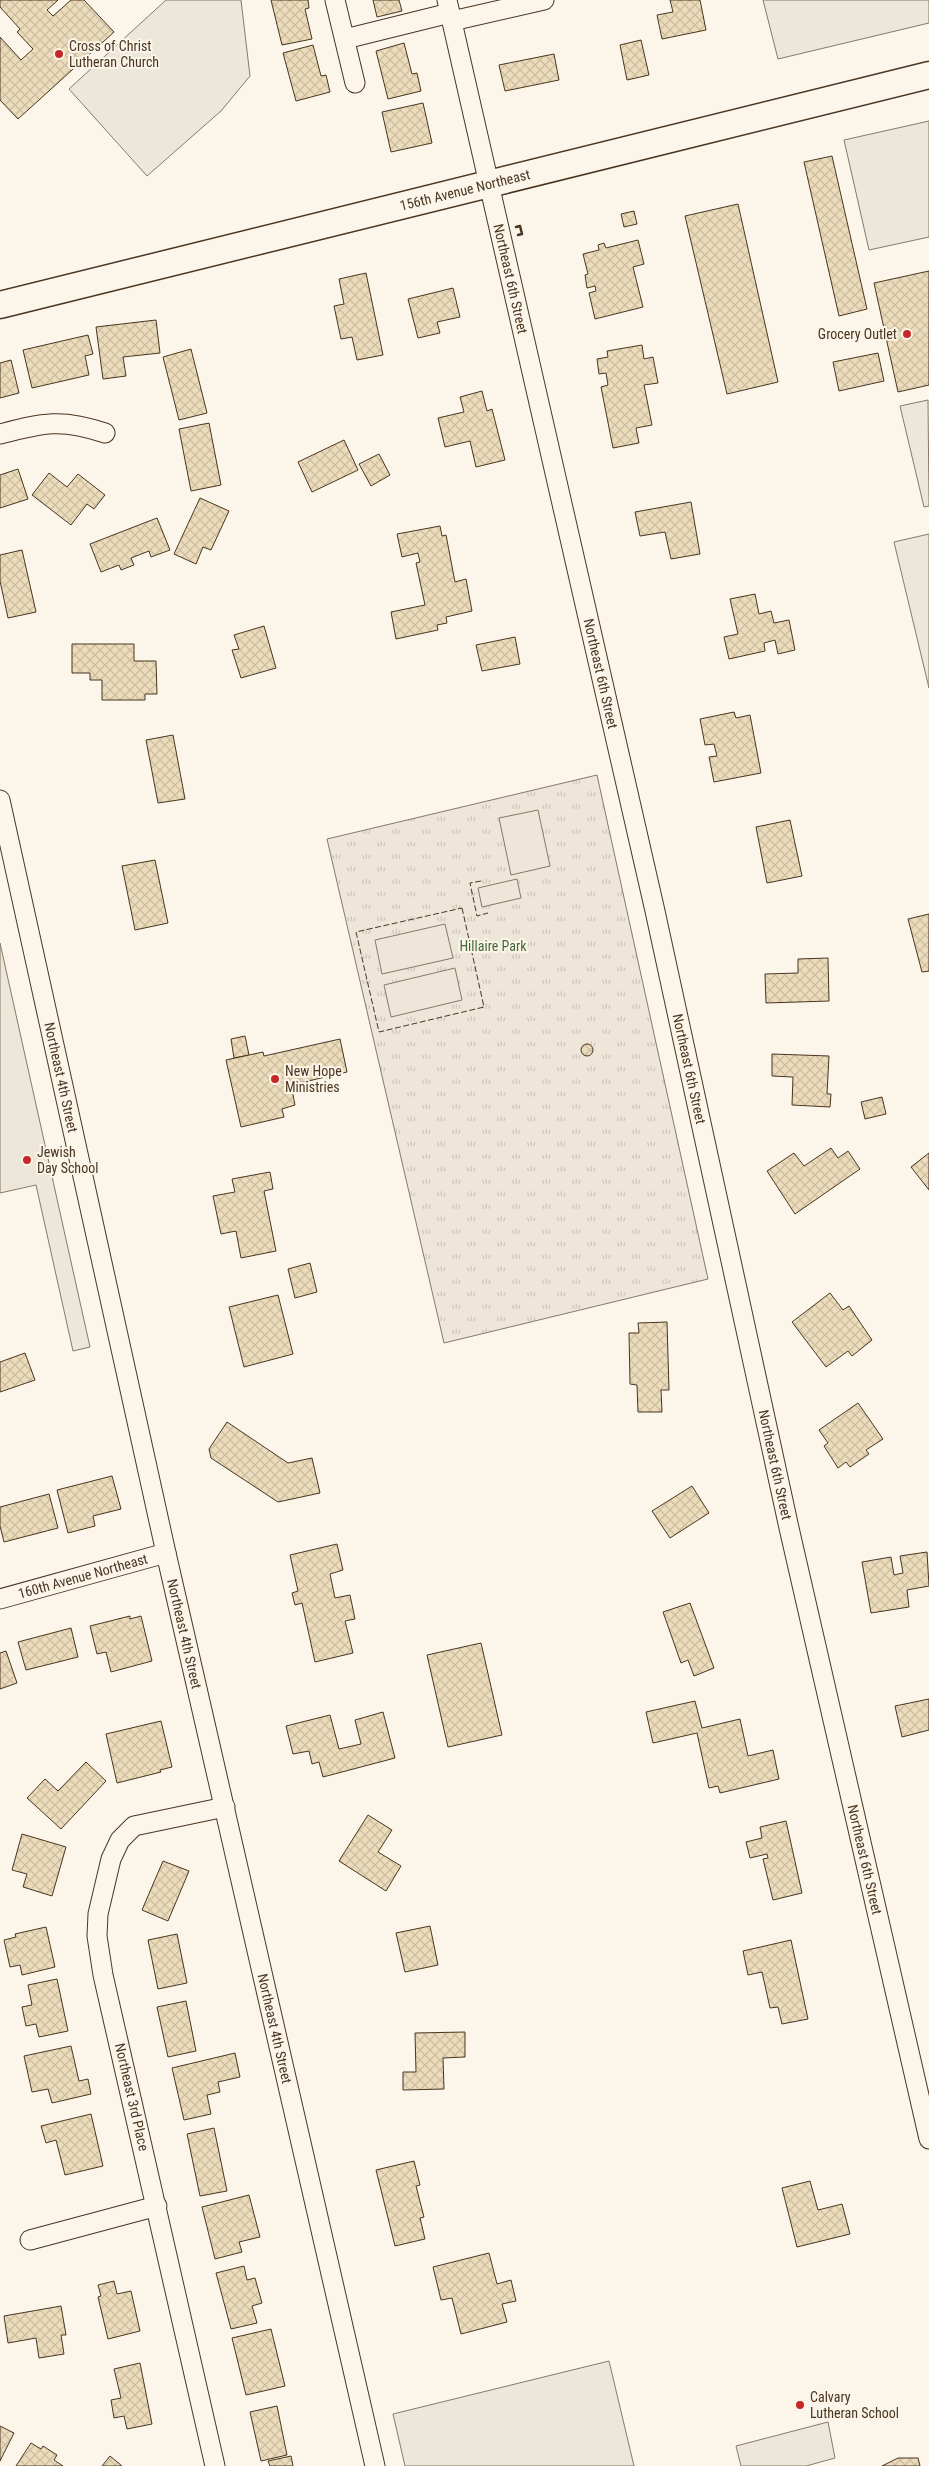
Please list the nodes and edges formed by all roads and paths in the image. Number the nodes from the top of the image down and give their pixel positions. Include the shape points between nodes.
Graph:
1 (335, 0) edge
2 (544, 0) edge
3 (450, 12) edge
4 (345, 40) junction
5 (929, 75) edge
6 (356, 83) dead end
7 (489, 183) junction
8 (0, 304) edge
9 (105, 433) dead end
10 (0, 434) edge
11 (0, 800) edge
12 (166, 1553) junction
13 (0, 1599) edge
14 (225, 1807) junction
15 (929, 2140) edge
16 (157, 2206) junction
17 (30, 2240) dead end
18 (215, 2466) edge
19 (375, 2466) edge

1 - 4 street
2 - 3 street
3 - 4 street
3 - 7 street, Northeast 6th Street
4 - 6 street
5 - 7 street, 156th Avenue Northeast
7 - 8 street, 156th Avenue Northeast
7 - 15 street, Northeast 6th Street
9 - 10 street via 60,422 42,423
11 - 12 street, Northeast 4th Street
12 - 13 street, 160th Avenue Northeast
12 - 14 street, Northeast 4th Street
14 - 16 street, Northeast 3rd Place via 134,1826 120,1840 112,1859 98,1914 97,1936 103,1975
14 - 19 street, Northeast 4th Street
16 - 17 street
16 - 18 street, Northeast 3rd Place

